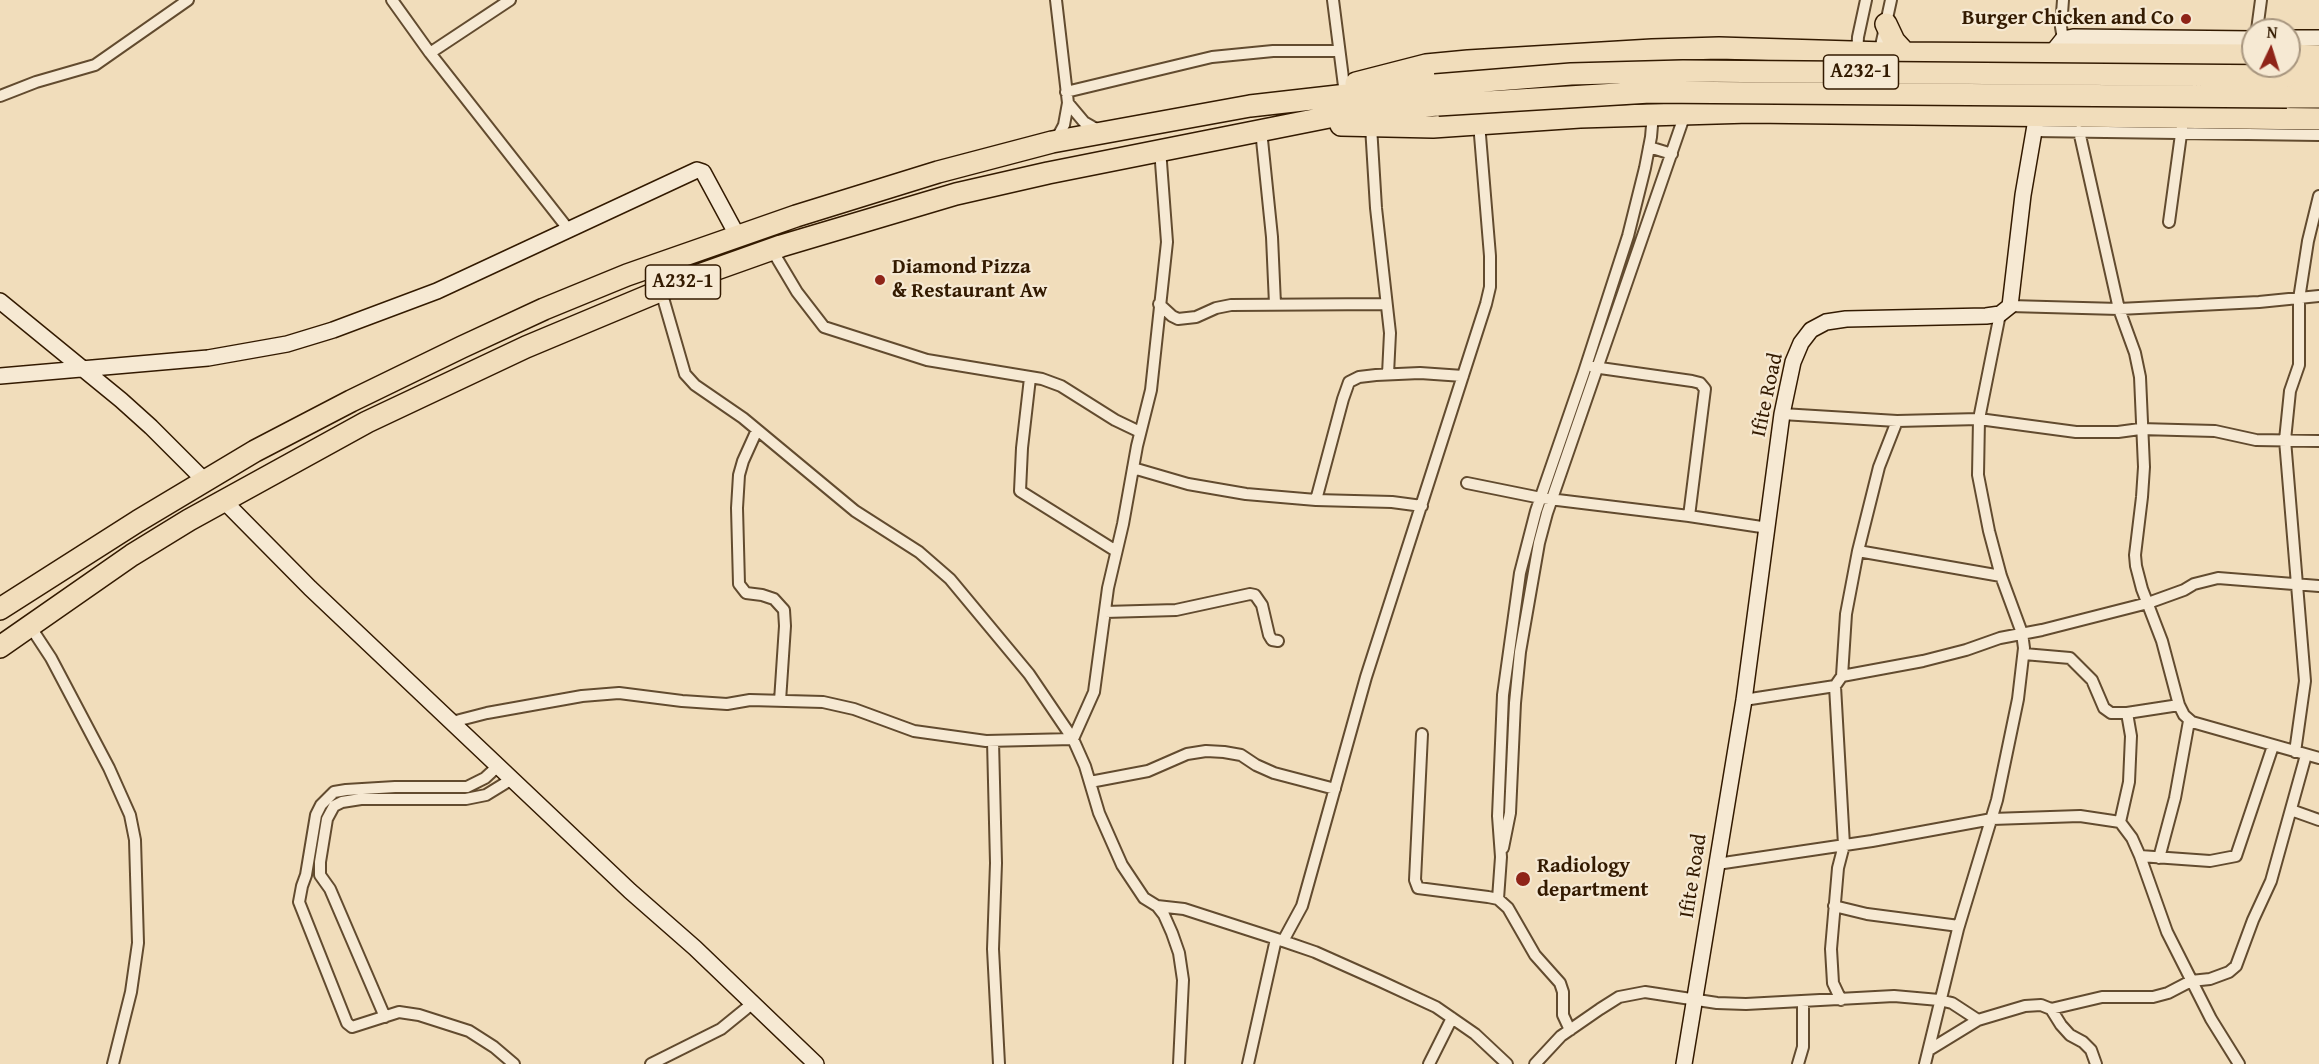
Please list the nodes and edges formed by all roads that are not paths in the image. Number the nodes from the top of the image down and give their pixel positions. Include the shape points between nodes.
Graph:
1 (188, 0) edge
2 (392, 0) edge
3 (510, 0) edge
4 (1056, 0) edge
5 (1333, 0) edge
6 (1866, 0) edge
7 (1891, 0) edge
8 (2063, 0) edge
9 (2261, 0) edge
10 (2258, 18) edge
11 (1886, 24) junction
12 (2301, 38) edge
13 (2319, 38) edge
14 (2241, 39) edge
15 (1339, 51) junction
16 (1856, 52) junction
17 (1879, 52) junction
18 (430, 53) junction
19 (1905, 53) junction
20 (2051, 53) junction
21 (2241, 55) edge
22 (2319, 56) edge
23 (2301, 68) edge
24 (2241, 76) edge
25 (2301, 76) edge
26 (2319, 76) edge
27 (2291, 78) edge
28 (1344, 86) junction
29 (1437, 95) junction
30 (0, 96) edge
31 (1067, 97) junction
32 (2319, 97) edge
33 (1296, 99) junction
34 (1653, 114) junction
35 (1685, 114) junction
36 (1870, 115) junction
37 (2319, 119) edge
38 (1299, 123) junction
39 (1479, 123) junction
40 (2036, 123) junction
41 (2182, 125) junction
42 (1371, 126) junction
43 (1261, 130) junction
44 (1103, 132) junction
45 (2079, 132) junction
46 (2319, 135) edge
47 (1055, 141) junction
48 (1649, 147) junction
49 (1160, 149) junction
50 (1672, 154) junction
51 (1642, 180) junction
52 (1661, 186) junction
53 (2319, 196) edge
54 (2169, 222) dead end
55 (569, 230) junction
56 (737, 235) junction
57 (772, 250) junction
58 (661, 291) junction
59 (2319, 296) edge
60 (2299, 299) junction
61 (0, 301) edge
62 (1159, 304) junction
63 (1275, 304) junction
64 (1386, 304) junction
65 (2119, 309) junction
66 (2005, 310) junction
67 (1592, 367) junction
68 (84, 370) junction
69 (1388, 374) junction
70 (0, 376) edge
71 (1463, 376) junction
72 (1030, 378) junction
73 (1782, 414) junction
74 (1979, 419) junction
75 (1897, 421) junction
76 (2140, 429) junction
77 (757, 430) junction
78 (1140, 432) junction
79 (2285, 440) junction
80 (2319, 441) edge
81 (1133, 468) junction
82 (205, 481) junction
83 (1467, 483) dead end
84 (1546, 499) junction
85 (1316, 500) junction
86 (224, 501) junction
87 (1422, 506) junction
88 (1689, 516) junction
89 (1768, 528) junction
90 (1116, 551) junction
91 (1858, 551) junction
92 (2001, 576) junction
93 (2297, 585) junction
94 (2319, 586) edge
95 (2148, 603) junction
96 (0, 609) edge
97 (1105, 612) junction
98 (30, 626) junction
99 (2022, 633) junction
100 (1278, 641) dead end
101 (0, 647) edge
102 (2024, 654) junction
103 (1842, 676) junction
104 (1835, 686) junction
105 (1744, 700) junction
106 (780, 701) junction
107 (2179, 705) junction
108 (2127, 713) junction
109 (2190, 721) junction
110 (452, 722) junction
111 (1422, 734) dead end
112 (1073, 739) junction
113 (993, 741) junction
114 (2273, 746) junction
115 (2295, 752) junction
116 (2306, 755) junction
117 (2319, 758) edge
118 (498, 766) junction
119 (512, 779) junction
120 (1090, 782) junction
121 (1335, 789) junction
122 (2291, 810) junction
123 (1992, 819) junction
124 (2319, 820) edge
125 (2120, 822) junction
126 (1844, 845) junction
127 (2140, 856) junction
128 (2159, 858) junction
129 (1716, 864) junction
130 (1498, 899) junction
131 (1157, 906) junction
132 (1834, 906) junction
133 (1959, 926) junction
134 (1280, 940) junction
135 (2191, 981) junction
136 (1695, 999) junction
137 (1840, 1000) junction
138 (1939, 1000) junction
139 (1803, 1002) junction
140 (753, 1003) junction
141 (2051, 1009) junction
142 (385, 1017) junction
143 (1452, 1018) junction
144 (1978, 1020) junction
145 (1570, 1030) junction
146 (1929, 1050) junction
147 (113, 1064) edge
148 (514, 1064) edge
149 (651, 1064) edge
150 (816, 1064) edge
151 (999, 1064) edge
152 (1179, 1064) edge
153 (1248, 1064) edge
154 (1429, 1064) edge
155 (1507, 1064) edge
156 (1535, 1064) edge
157 (1684, 1064) edge
158 (1798, 1064) edge
159 (1925, 1064) edge
160 (2096, 1064) edge
161 (2239, 1064) edge

1 - 30 street via 95,65
2 - 18 street
3 - 18 street
4 - 31 street
5 - 15 street
6 - 16 street
7 - 11 street
8 - 20 street via 2061,27
9 - 10 street
11 - 17 street
11 - 19 highway
12 - 13 street
14 - 20 street via 2091,37
15 - 28 street
15 - 31 street via 1273,51 1212,57
16 - 17 highway
16 - 28 highway via 1719,48 1563,54 1426,65
16 - 36 street via 1859,81
17 - 19 highway
17 - 36 street
18 - 55 street
19 - 20 highway
20 - 21 highway
20 - 40 street
22 - 23 highway
24 - 29 highway, A232-1, bridge via 1683,71 1571,74
25 - 26 highway, A232-1
27 - 32 highway, A232-1
28 - 33 highway
29 - 33 highway, A232-1
29 - 38 highway, A232-1 via 1385,109
31 - 44 street via 1084,122
31 - 47 street via 1064,125
33 - 44 highway, A232-1
34 - 35 highway
34 - 39 highway
34 - 48 street
35 - 36 highway
35 - 50 street
36 - 40 highway
37 - 41 highway
38 - 42 highway
38 - 43 highway, A232-1
39 - 42 highway
39 - 71 street via 1490,287
40 - 41 highway
40 - 45 street
40 - 66 street
41 - 45 street
41 - 46 street
41 - 54 street
42 - 64 street
43 - 49 highway, A232-1
43 - 63 street
44 - 47 highway, A232-1
45 - 65 street
47 - 56 highway, A232-1 via 939,172
48 - 50 street
48 - 51 street
49 - 57 highway, A232-1 via 956,194
49 - 62 street via 1167,242
50 - 52 street
51 - 52 street
51 - 67 street
52 - 67 street
53 - 60 street
55 - 56 street via 697,170 703,172
55 - 68 street via 437,291 287,344 208,358
56 - 82 highway, A232-1 via 627,275 462,346
57 - 58 highway, A232-1
57 - 72 street via 824,327 927,360
58 - 77 street via 685,374 695,386
58 - 86 highway, A232-1 via 526,347 367,422
59 - 60 street
60 - 65 street
60 - 79 street via 2299,365 2290,391
61 - 68 street
62 - 63 street via 1178,319 1231,305
62 - 78 street via 1151,390
63 - 64 street
64 - 69 street via 1390,333
65 - 66 street
65 - 76 street via 2135,353 2141,397
66 - 73 street, Ifite Road via 1986,316 1826,322 1811,330 1801,343
66 - 74 street
67 - 84 street
67 - 88 street via 1692,381 1705,389
68 - 70 street
68 - 82 street via 151,427
69 - 71 street
69 - 85 street via 1349,382
71 - 87 street
72 - 78 street via 1061,386
72 - 90 street via 1020,491
73 - 75 street
73 - 89 street, Ifite Road
74 - 75 street
74 - 76 street via 2076,432
74 - 92 street via 1979,490
75 - 91 street via 1879,467
76 - 79 street via 2215,431 2256,440
76 - 95 street via 2144,467 2134,555
77 - 106 street via 739,475 740,584 746,593 774,599 784,610
77 - 112 street via 855,511 919,552 950,579 1029,674
78 - 81 street
79 - 80 street
79 - 93 street
81 - 85 street via 1188,484
81 - 90 street
82 - 96 highway, A232-1
83 - 84 street
84 - 88 street
84 - 130 street via 1520,573 1503,695
85 - 87 street
86 - 98 highway, A232-1 via 132,555
86 - 110 street
87 - 121 street via 1366,677
88 - 89 street
89 - 105 street, Ifite Road
90 - 97 street
91 - 92 street
91 - 103 street via 1846,614
92 - 99 street
93 - 94 street
93 - 95 street via 2218,578
93 - 115 street via 2305,681
95 - 99 street
95 - 107 street
97 - 100 street via 1176,610 1250,594 1262,605 1269,635
97 - 112 street via 1094,692
98 - 101 highway, A232-1
98 - 147 street via 109,768 130,815 135,840 138,943
99 - 102 street
99 - 103 street via 1923,661
102 - 108 street via 2070,658 2092,680 2104,708 2111,713
102 - 123 street
103 - 104 street
104 - 105 street
104 - 126 street
105 - 129 street, Ifite Road
106 - 110 street via 750,699 727,704 610,693
106 - 113 street via 823,702 914,731
107 - 108 street
107 - 109 street
108 - 125 street via 2131,736 2129,782
109 - 114 street
109 - 128 street
110 - 118 street
111 - 130 street via 1415,880 1419,888
112 - 113 street
112 - 120 street
113 - 151 street via 993,949
114 - 115 street
114 - 128 street via 2236,856 2210,861
115 - 116 street
116 - 117 street
116 - 122 street
118 - 119 street
118 - 142 street via 467,787 334,792 316,815 299,902 347,1023 352,1028
119 - 140 street
119 - 142 street via 486,795 466,799 342,802 334,806 327,819 320,875 330,889
120 - 121 street via 1149,771 1187,754 1206,751 1241,755 1274,773
120 - 131 street via 1122,865 1144,898
121 - 134 street via 1302,906
122 - 124 street
122 - 135 street via 2271,881 2236,966 2210,979
123 - 125 street via 2080,816
123 - 126 street
123 - 133 street
125 - 127 street
126 - 129 street
126 - 132 street
127 - 128 street
127 - 135 street via 2167,932
129 - 136 street, Ifite Road
130 - 145 street via 1508,908 1535,955 1560,983 1563,1015
131 - 134 street via 1184,909
131 - 152 street via 1179,953 1183,980
132 - 133 street
132 - 137 street via 1833,983
133 - 138 street
134 - 143 street via 1380,981
134 - 153 street
135 - 141 street via 2153,997 2102,996
135 - 161 street
136 - 139 street via 1746,1004
136 - 145 street via 1645,992 1619,997
136 - 157 street, Ifite Road
137 - 138 street via 1894,996
137 - 139 street
138 - 144 street
138 - 146 street
139 - 158 street via 1803,1047
140 - 149 street via 721,1029
140 - 150 street
141 - 144 street via 2025,1006
141 - 160 street via 2070,1035 2091,1050
142 - 148 street via 399,1012 456,1026 494,1047
143 - 154 street
143 - 155 street
144 - 146 street
145 - 156 street
146 - 159 street

